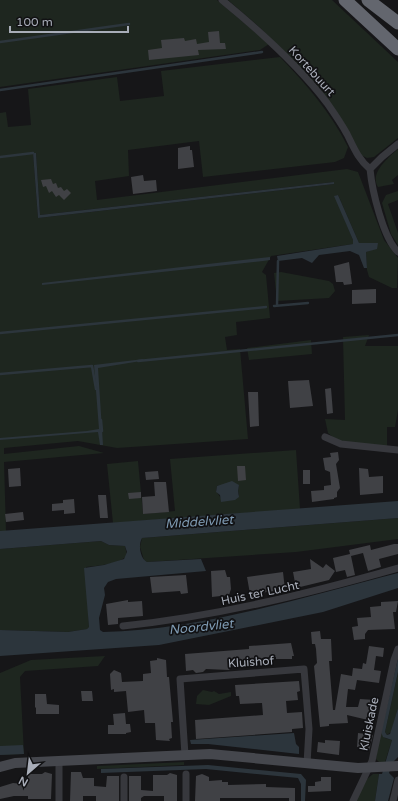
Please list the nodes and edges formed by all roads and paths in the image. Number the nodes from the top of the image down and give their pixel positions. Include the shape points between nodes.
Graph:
1 (222, 0) edge
2 (345, 0) edge
3 (368, 0) edge
4 (398, 23) edge
5 (398, 49) edge
6 (398, 144) edge
7 (370, 170) junction
8 (398, 252) edge
9 (325, 437) dead end
10 (398, 450) edge
11 (398, 568) edge
12 (123, 626) dead end
13 (398, 649) edge
14 (185, 755) junction
15 (59, 762) junction
16 (307, 764) junction
17 (0, 766) edge
18 (391, 767) edge
19 (370, 768) junction
20 (186, 774) dead end
21 (124, 777) dead end
22 (398, 780) edge
23 (59, 801) edge
24 (124, 801) edge
25 (186, 801) edge
26 (353, 801) edge
27 (393, 801) edge

1 - 7 street, Kortebuurt via 256,27 308,81 337,118 360,161
2 - 5 highway
3 - 4 highway
6 - 7 street
7 - 8 street via 372,186 388,239
9 - 10 street via 341,444
11 - 12 street, Huis ter Lucht via 267,603 170,621
13 - 19 street, Kluiskade
14 - 15 street
14 - 16 street via 210,754
14 - 16 street, Kluishof via 180,679 304,669 309,729
15 - 17 street
15 - 23 street
16 - 19 street
18 - 19 street
19 - 26 street, Kluiskade
20 - 25 street
21 - 24 street
22 - 27 street

